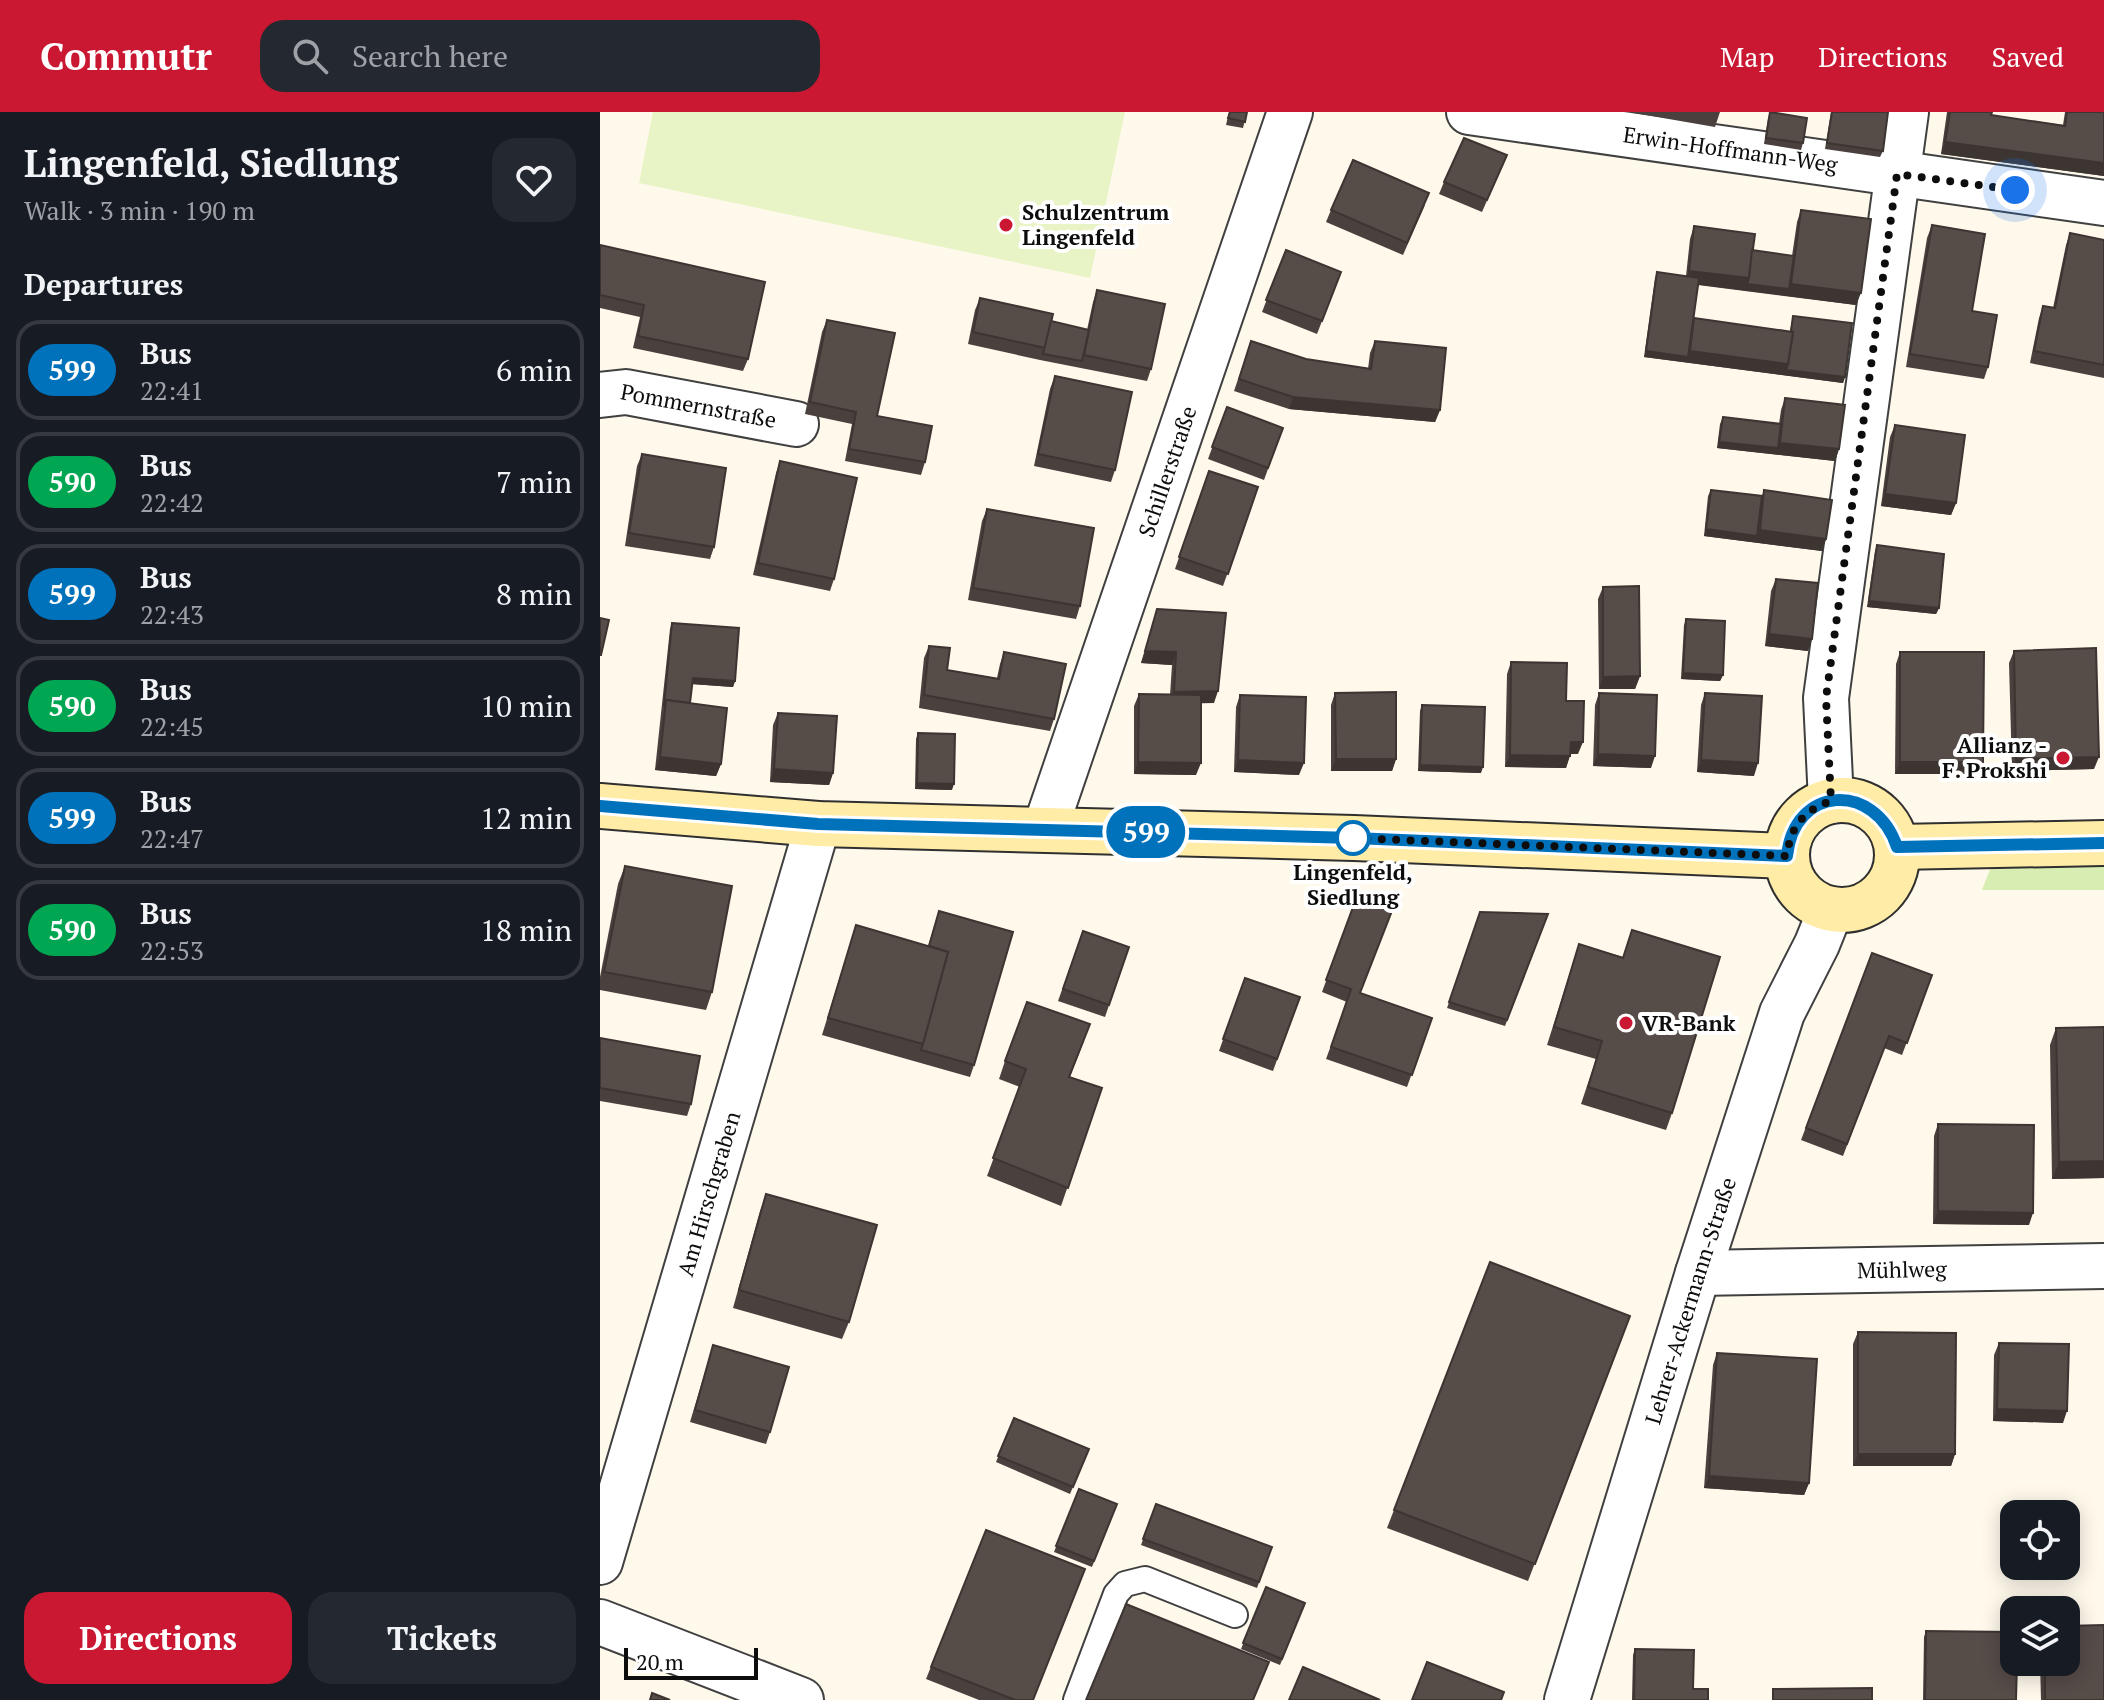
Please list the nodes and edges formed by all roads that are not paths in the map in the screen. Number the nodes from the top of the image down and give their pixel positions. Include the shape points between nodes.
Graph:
1 (1290, 112) edge
2 (1469, 112) edge
3 (1906, 112) edge
4 (1897, 174) junction
5 (2104, 203) edge
6 (600, 395) edge
7 (796, 424) dead end
8 (1831, 801) junction
9 (600, 806) edge
10 (818, 824) junction
11 (1045, 829) junction
12 (2104, 843) edge
13 (1897, 847) junction
14 (1787, 856) junction
15 (1831, 909) junction
16 (2104, 1266) edge
17 (1698, 1273) junction
18 (600, 1562) edge
19 (1235, 1615) dead end
20 (600, 1622) edge
21 (801, 1700) edge
22 (1076, 1700) edge
23 (1567, 1700) edge

1 - 11 street, Schillerstraße
2 - 4 street, Erwin-Hoffmann-Weg
3 - 4 street
4 - 5 street, Erwin-Hoffmann-Weg
4 - 8 street via 1826,698
6 - 7 street, Pommernstraße via 626,392
8 - 13 main road via 1849,800 1873,811 1891,830
8 - 14 main road via 1804,815
9 - 10 main road
10 - 11 main road
10 - 18 street, Am Hirschgraben
11 - 14 main road
12 - 13 main road
13 - 15 main road via 1889,883 1876,897 1863,906
14 - 15 main road via 1800,890
15 - 17 street, Lehrer-Ackermann-Straße via 1782,1013
16 - 17 street, Mühlweg
17 - 23 street, Lehrer-Ackermann-Straße
19 - 22 lane via 1145,1579 1125,1584 1116,1594
20 - 21 street

